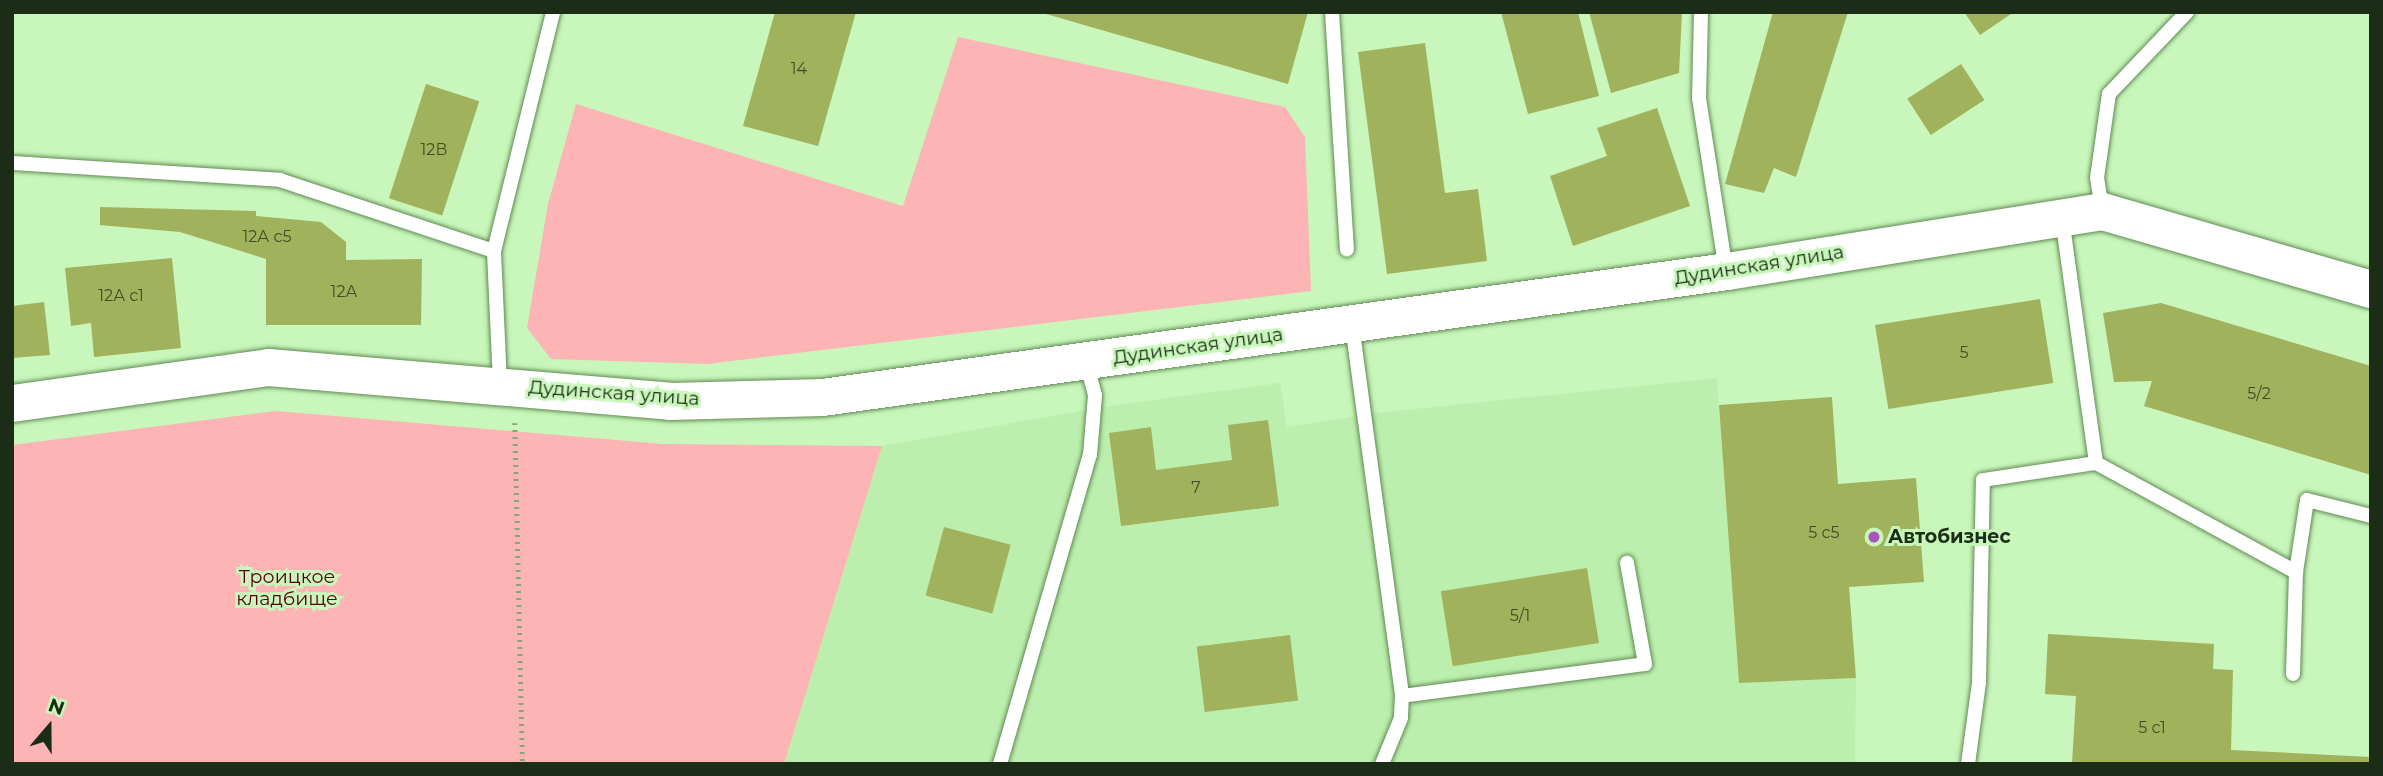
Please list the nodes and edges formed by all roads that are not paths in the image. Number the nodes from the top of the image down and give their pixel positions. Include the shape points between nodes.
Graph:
1 (553, 12) edge
2 (1332, 12) edge
3 (1701, 12) edge
4 (2187, 12) edge
5 (12, 163) edge
6 (2102, 211) junction
7 (2062, 218) junction
8 (1348, 250) dead end
9 (494, 251) junction
10 (1727, 271) junction
11 (2371, 289) edge
12 (1353, 325) junction
13 (1086, 361) junction
14 (500, 384) junction
15 (12, 403) edge
16 (2096, 463) junction
17 (2371, 516) edge
18 (1627, 563) dead end
19 (2296, 572) junction
20 (2293, 674) dead end
21 (1402, 696) junction
22 (1000, 764) edge
23 (1382, 764) edge
24 (1968, 764) edge

1 - 9 lane
2 - 8 lane
3 - 10 lane via 1699,99
4 - 6 lane via 2109,94 2097,178
5 - 9 lane via 280,180
6 - 7 street, Дудинская улица
6 - 11 street, Дудинская улица
7 - 10 street, Дудинская улица
7 - 16 lane
9 - 14 lane
10 - 12 street, Дудинская улица
12 - 13 street, Дудинская улица
12 - 21 lane
13 - 14 street, Дудинская улица via 822,397 670,401
13 - 22 lane via 1095,395 1090,455
14 - 15 street, Дудинская улица via 268,367
16 - 19 lane
16 - 24 lane via 1983,480 1979,683
17 - 19 lane via 2307,500
18 - 21 lane via 1645,664
19 - 20 lane
21 - 23 lane via 1401,718

